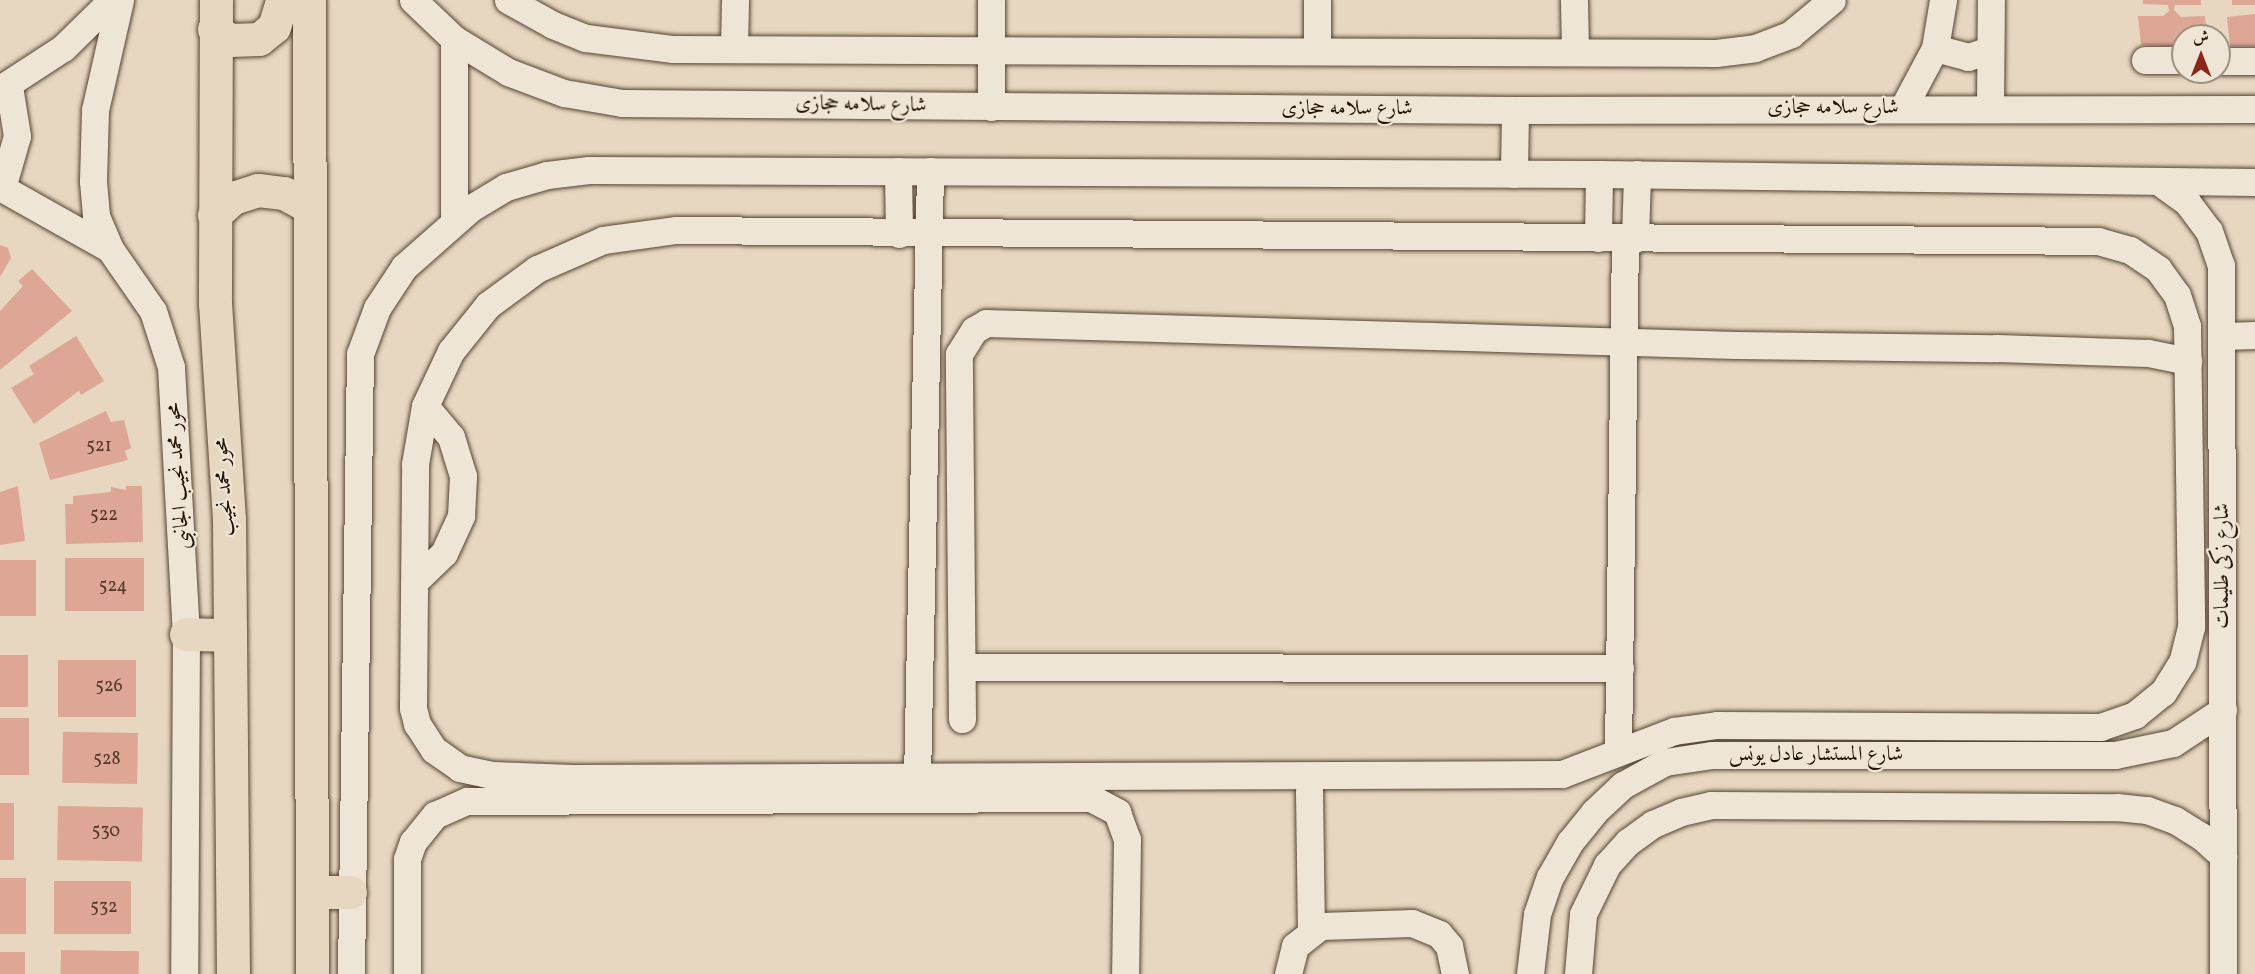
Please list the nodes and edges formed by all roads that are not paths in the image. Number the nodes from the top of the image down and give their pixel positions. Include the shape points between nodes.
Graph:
1 (112, 0) edge
2 (120, 0) edge
3 (282, 0) edge
4 (309, 0) edge
5 (413, 0) edge
6 (508, 0) edge
7 (735, 0) edge
8 (991, 0) edge
9 (1317, 0) edge
10 (1574, 0) edge
11 (1832, 0) edge
12 (1942, 0) edge
13 (1991, 0) edge
14 (215, 14) edge
15 (454, 39) junction
16 (1935, 48) junction
17 (735, 49) junction
18 (991, 50) junction
19 (1990, 50) junction
20 (1317, 51) junction
21 (1575, 52) junction
22 (2145, 60) dead end
23 (2171, 60) edge
24 (2231, 61) edge
25 (2255, 61) edge
26 (4, 88) edge
27 (991, 107) junction
28 (1990, 107) junction
29 (1903, 108) junction
30 (2255, 109) edge
31 (1515, 110) junction
32 (898, 171) junction
33 (930, 171) junction
34 (1514, 174) junction
35 (1599, 174) junction
36 (1637, 174) junction
37 (2158, 181) junction
38 (2255, 182) edge
39 (1, 188) edge
40 (306, 205) junction
41 (214, 215) junction
42 (454, 221) junction
43 (899, 234) junction
44 (929, 234) junction
45 (1598, 238) junction
46 (1630, 239) junction
47 (110, 249) junction
48 (2255, 335) edge
49 (2224, 336) junction
50 (1624, 340) junction
51 (2188, 362) junction
52 (425, 406) junction
53 (2191, 486) junction
54 (2224, 486) junction
55 (2192, 523) junction
56 (2223, 523) junction
57 (415, 581) junction
58 (186, 634) junction
59 (230, 635) junction
60 (962, 667) junction
61 (1620, 668) junction
62 (2223, 710) junction
63 (962, 719) dead end
64 (1618, 752) junction
65 (917, 778) junction
66 (1309, 791) dead end
67 (2223, 856) junction
68 (312, 892) junction
69 (350, 892) junction
70 (1311, 931) junction
71 (183, 974) edge
72 (233, 974) edge
73 (312, 974) edge
74 (351, 974) edge
75 (407, 974) edge
76 (1125, 974) edge
77 (1288, 974) edge
78 (1455, 974) edge
79 (1530, 974) edge
80 (1578, 974) edge
81 (2223, 974) edge

1 - 26 street via 63,48
2 - 47 street, محور محمد نجيب الجانبى via 100,75 92,146 96,216
3 - 14 main road via 274,27 259,39 240,42
4 - 40 main road
5 - 15 street
6 - 17 street via 553,26 586,38 628,46
7 - 17 street
8 - 18 street
9 - 20 street
10 - 21 street
11 - 21 street via 1791,34 1755,48 1716,53
12 - 16 street
13 - 19 street
14 - 41 main road, محور محمد نجيب
15 - 27 street, شارع سلامه حجازى via 508,72 592,99
15 - 42 street
16 - 19 street via 1968,57
16 - 29 street
17 - 18 street
18 - 20 street
18 - 27 street
19 - 28 street
20 - 21 street
22 - 23 street
24 - 25 street
26 - 39 street via 17,136
27 - 31 street, شارع سلامه حجازى
28 - 29 street, شارع سلامه حجازى
28 - 30 street, شارع سلامه حجازى
29 - 31 street, شارع سلامه حجازى
31 - 34 street
32 - 33 street
32 - 42 street via 568,171 506,187
32 - 43 street
33 - 34 street
33 - 44 street
34 - 35 street
35 - 36 street
35 - 45 street
36 - 37 street
36 - 46 street
37 - 38 street
37 - 49 street, شارع زكى طليمات via 2187,202 2209,231 2221,264
39 - 47 street
40 - 41 main road via 284,193 258,190 233,198
40 - 68 main road via 313,599
41 - 59 main road, محور محمد نجيب via 215,303 229,519
42 - 69 street via 421,250 389,287 360,354
43 - 44 street
43 - 52 street via 676,230 603,240 537,269 489,305 451,351
44 - 45 street
44 - 65 street
45 - 46 street
46 - 50 street
46 - 51 street via 2098,241 2130,250 2157,268 2177,295 2187,326
47 - 58 street, محور محمد نجيب الجانبى via 153,311 169,357 180,469
48 - 49 street
49 - 54 street, شارع زكى طليمات
50 - 51 street via 2148,353
50 - 60 street via 986,323 974,330 959,354
50 - 61 street
51 - 53 street
52 - 57 street via 415,464
52 - 57 street via 451,438 463,486 461,516 444,553
53 - 54 street
53 - 55 street
54 - 56 street, شارع زكى طليمات
55 - 56 street
55 - 64 street via 2191,627 2182,662 2163,692 2135,715 2101,727 1717,725 1674,730
56 - 62 street, شارع زكى طليمات
57 - 65 street via 413,708 417,723 434,750 460,768 492,775 572,778
58 - 59 main road
58 - 71 street, محور محمد نجيب الجانبى
59 - 72 main road, محور محمد نجيب
60 - 61 street
60 - 63 street
61 - 64 street
62 - 67 street, شارع زكى طليمات
62 - 79 street, شارع المستشار عادل يونس via 2173,743 2115,755 1712,755 1665,762 1623,785 1594,812 1570,843 1537,914
64 - 65 street via 1562,774
66 - 70 street
67 - 80 street via 2175,820 2147,810 2117,807 1711,805 1653,824 1628,842 1607,865 1583,914
67 - 81 street, شارع زكى طليمات
68 - 69 main road
68 - 73 main road
69 - 74 street
70 - 77 street via 1295,946
70 - 78 street via 1332,924 1426,927 1449,946
75 - 76 street via 407,859 422,827 450,806 467,801 1091,798 1117,812 1126,832

